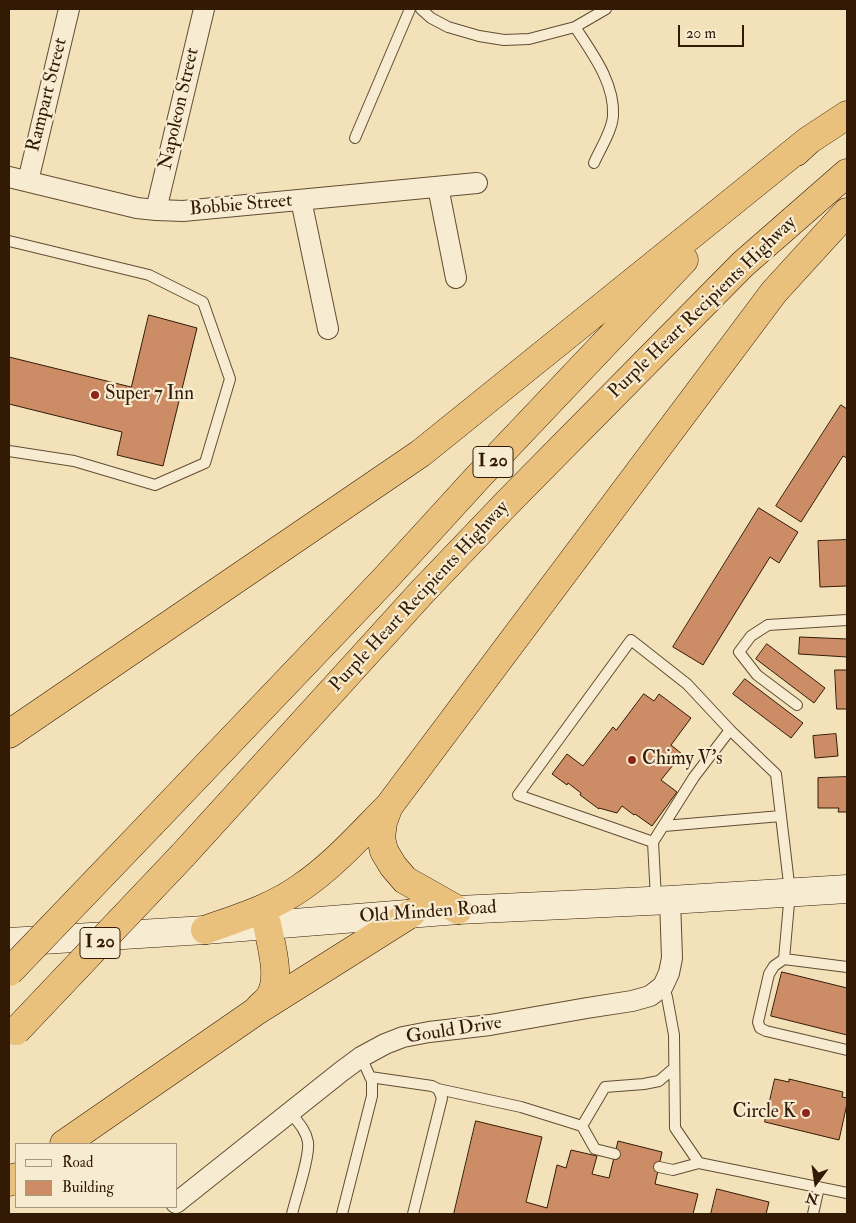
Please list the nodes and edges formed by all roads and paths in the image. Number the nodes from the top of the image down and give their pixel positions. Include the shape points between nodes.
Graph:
1 (69, 9) edge
2 (204, 9) edge
3 (410, 9) edge
4 (421, 9) edge
5 (606, 9) edge
6 (575, 27) junction
7 (847, 115) edge
8 (356, 138) dead end
9 (809, 140) junction
10 (594, 163) dead end
11 (847, 173) edge
12 (18, 179) edge
13 (477, 183) dead end
14 (438, 187) junction
15 (301, 200) junction
16 (156, 210) junction
17 (847, 212) edge
18 (9, 241) edge
19 (456, 278) dead end
20 (328, 330) dead end
21 (9, 451) edge
22 (847, 620) edge
23 (797, 705) dead end
24 (730, 730) junction
25 (9, 734) edge
26 (389, 806) junction
27 (781, 816) junction
28 (664, 826) junction
29 (653, 842) junction
30 (847, 889) edge
31 (790, 892) junction
32 (663, 900) junction
33 (458, 910) junction
34 (412, 914) junction
35 (267, 924) junction
36 (205, 930) junction
37 (9, 942) edge
38 (784, 959) junction
39 (847, 967) edge
40 (9, 972) edge
41 (663, 986) junction
42 (255, 1012) junction
43 (12, 1034) edge
44 (847, 1050) edge
45 (361, 1057) junction
46 (674, 1068) junction
47 (370, 1077) junction
48 (438, 1089) junction
49 (290, 1112) junction
50 (582, 1126) junction
51 (65, 1143) edge
52 (615, 1154) dead end
53 (699, 1162) junction
54 (658, 1167) dead end
55 (820, 1187) junction
56 (847, 1193) edge
57 (178, 1202) edge
58 (292, 1214) edge
59 (342, 1214) edge
60 (413, 1214) edge
61 (813, 1214) edge

1 - 12 street, Rampart Street
2 - 16 street, Napoleon Street
3 - 8 lane
4 - 6 lane via 448,27 504,40 529,39
5 - 6 lane
6 - 10 lane via 601,68 612,96 613,117
7 - 9 highway, Purple Heart Recipients Highway / I 20
9 - 25 highway via 421,453
9 - 40 highway, Purple Heart Recipients Highway / I 20, bridge via 686,257 384,580
11 - 43 highway, Purple Heart Recipients Highway / I 20, bridge via 743,264 521,488 183,855
12 - 16 street, Bobbie Street
13 - 14 street, Bobbie Street
14 - 15 street, Bobbie Street
14 - 19 street
15 - 16 street, Bobbie Street via 183,211
15 - 20 street
17 - 26 highway via 774,292
18 - 21 lane via 149,276 203,302 230,379 205,463 155,485 74,461
22 - 23 lane via 768,625 750,636 739,652 757,674
24 - 27 lane via 776,774
24 - 28 lane
24 - 29 lane via 687,684 631,640 518,795
26 - 33 highway via 381,838 393,866 405,880
26 - 36 highway via 350,846 299,889 257,912
27 - 28 lane
27 - 31 lane
28 - 29 lane
29 - 32 lane
30 - 31 main road, Old Minden Road
31 - 32 main road, Old Minden Road
31 - 38 lane
32 - 33 main road, Old Minden Road
32 - 41 street via 672,958
33 - 34 main road, Old Minden Road
34 - 35 main road, Old Minden Road
34 - 42 highway
35 - 36 main road, Old Minden Road
35 - 42 highway via 275,970 274,984 269,997
36 - 37 main road, Old Minden Road
38 - 39 lane
38 - 44 lane via 769,974 758,1022 760,1028
41 - 45 street, Gould Drive via 650,996 632,1001 490,1026 403,1037
41 - 46 lane via 674,1035
42 - 51 highway
45 - 47 lane
45 - 49 street, Gould Drive
46 - 50 lane via 659,1080 605,1087
46 - 53 lane via 675,1128
47 - 48 lane
47 - 59 lane via 372,1096
48 - 50 lane via 521,1107
48 - 60 lane via 442,1098
49 - 57 street, Gould Drive
49 - 58 lane via 308,1142
50 - 52 lane via 596,1149
53 - 54 lane via 673,1170
53 - 55 lane
55 - 56 lane
55 - 61 lane

